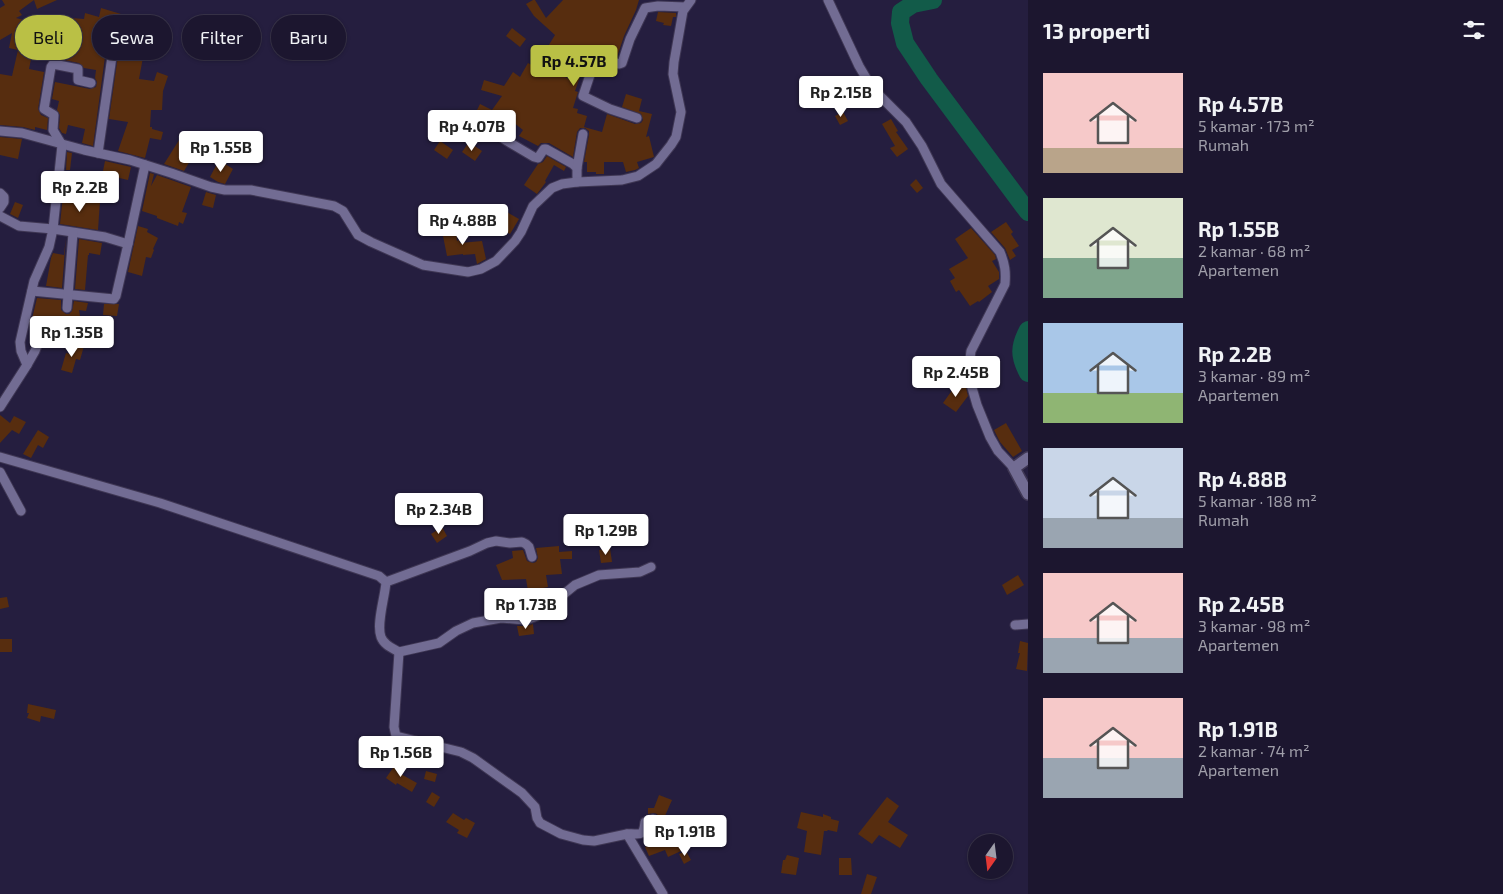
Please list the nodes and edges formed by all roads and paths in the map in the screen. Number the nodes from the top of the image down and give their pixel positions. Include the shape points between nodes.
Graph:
1 (691, 0) edge
2 (828, 0) edge
3 (685, 8) junction
4 (112, 60) edge
5 (91, 83) dead end
6 (637, 118) dead end
7 (476, 120) dead end
8 (0, 131) edge
9 (583, 134) dead end
10 (62, 145) junction
11 (98, 153) junction
12 (145, 165) junction
13 (577, 168) junction
14 (577, 182) junction
15 (0, 193) edge
16 (0, 208) edge
17 (0, 216) edge
18 (54, 229) junction
19 (73, 233) junction
20 (128, 244) junction
21 (32, 291) junction
22 (69, 294) junction
23 (67, 308) dead end
24 (77, 337) dead end
25 (27, 365) junction
26 (0, 407) edge
27 (0, 457) edge
28 (1028, 458) edge
29 (1014, 468) junction
30 (0, 472) edge
31 (1028, 494) edge
32 (21, 511) dead end
33 (532, 557) dead end
34 (651, 567) dead end
35 (386, 582) junction
36 (1028, 624) edge
37 (1015, 625) dead end
38 (399, 652) junction
39 (673, 833) dead end
40 (627, 834) junction
41 (663, 894) edge

1 - 3 street
2 - 29 street via 872,88 906,122 942,184 1005,262 1004,284 971,351 968,374 990,437
3 - 6 street via 645,8 622,63 599,57 595,60 582,96
3 - 14 street via 673,74 681,112 674,142 656,164 638,176
4 - 11 street
5 - 10 street via 78,80 78,69 53,64 51,67 44,109 54,115 53,130
7 - 13 street via 534,157 538,158 546,149
8 - 10 street via 22,133
9 - 13 street
10 - 11 street
10 - 18 street
11 - 12 street
12 - 14 street via 224,190 251,190 334,206 342,211 358,235 371,242 423,265 468,272 496,261 515,241 533,206 552,188
12 - 20 street
13 - 14 street
15 - 16 street via 4,197
17 - 18 street via 19,226
18 - 19 street
18 - 21 street
19 - 20 street
19 - 22 street
20 - 22 street via 114,299
21 - 22 street
21 - 25 street via 20,342
22 - 23 street
24 - 25 street via 40,338
25 - 26 street
27 - 35 street via 160,503 350,566
28 - 29 street
29 - 31 street
30 - 32 street
33 - 35 street via 529,547 522,542 496,541
34 - 38 street via 640,572 599,575 575,585 537,616 526,620 501,618 473,623 439,643
35 - 38 street via 379,626 381,638
36 - 37 street
38 - 40 street via 396,736 473,758 522,793 535,807 540,823 561,834 594,841
39 - 40 street via 658,833 653,819 645,822 642,834
40 - 41 street

